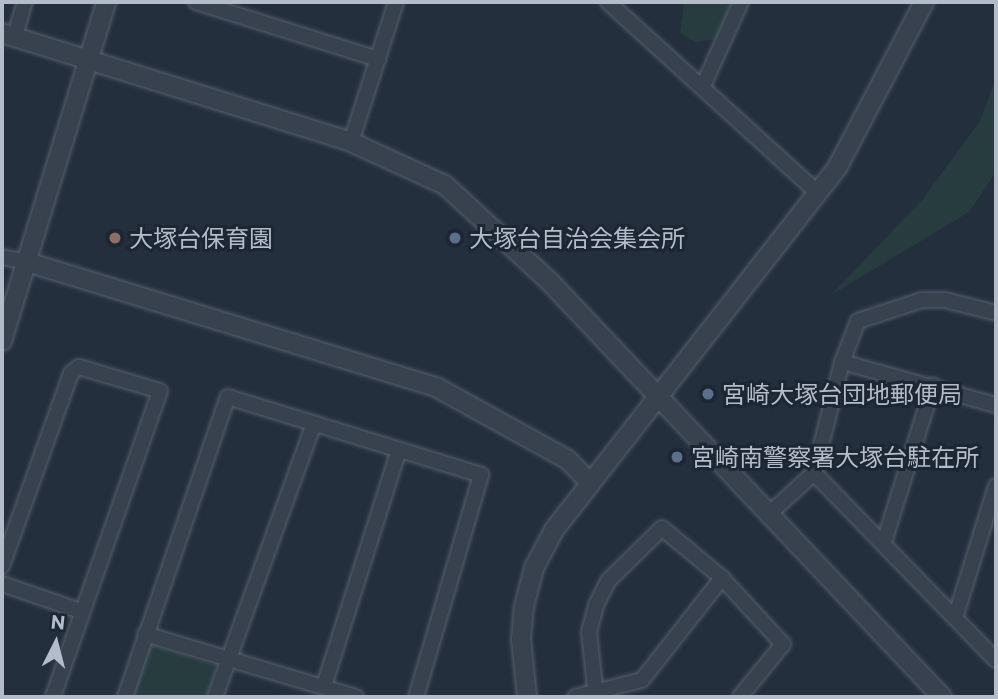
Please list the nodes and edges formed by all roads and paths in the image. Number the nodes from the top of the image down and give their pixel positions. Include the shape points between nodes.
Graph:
1 (25, 2) edge
2 (106, 2) edge
3 (196, 2) edge
4 (396, 2) edge
5 (608, 2) edge
6 (741, 2) edge
7 (924, 2) edge
8 (8, 35) edge
9 (377, 59) junction
10 (88, 63) junction
11 (703, 86) junction
12 (351, 142) junction
13 (817, 192) junction
14 (2, 257) edge
15 (27, 262) junction
16 (996, 313) edge
17 (2, 341) edge
18 (842, 362) junction
19 (933, 386) junction
20 (658, 398) junction
21 (996, 405) edge
22 (314, 424) junction
23 (399, 450) junction
24 (814, 473) junction
25 (590, 483) junction
26 (996, 486) edge
27 (768, 515) junction
28 (884, 542) junction
29 (2, 566) edge
30 (722, 578) junction
31 (2, 584) edge
32 (80, 611) junction
33 (956, 615) junction
34 (145, 634) junction
35 (228, 660) junction
36 (996, 660) edge
37 (324, 686) junction
38 (595, 695) edge
39 (53, 697) edge
40 (125, 697) edge
41 (215, 697) edge
42 (356, 697) edge
43 (416, 697) edge
44 (527, 697) edge
45 (575, 697) edge
46 (740, 697) edge
47 (942, 697) edge

1 - 8 street
2 - 10 street
3 - 9 street
4 - 9 street
5 - 11 street
6 - 11 street
7 - 13 street via 861,127
8 - 10 street
9 - 12 street
10 - 12 street
10 - 15 street
11 - 13 street
12 - 20 street via 445,185 550,282
13 - 20 street
14 - 15 street
15 - 17 street
15 - 25 street via 436,387 568,460
16 - 18 street via 945,300 922,300 859,321
18 - 19 street
18 - 24 street
19 - 21 street
19 - 28 street
20 - 25 street
20 - 27 street
22 - 23 street
22 - 34 street via 228,397
22 - 35 street
23 - 37 street
23 - 43 street via 481,475
24 - 27 street
24 - 28 street
25 - 44 street via 554,530 534,568 521,639
26 - 33 street
27 - 47 street
28 - 33 street
29 - 32 street via 71,373 79,367 160,391
30 - 38 street via 642,680
30 - 38 street via 662,528 609,580 596,606 589,632
30 - 46 street via 783,644
31 - 32 street
32 - 39 street
33 - 36 street
34 - 35 street
34 - 40 street
35 - 37 street
35 - 41 street
37 - 42 street
38 - 45 street

